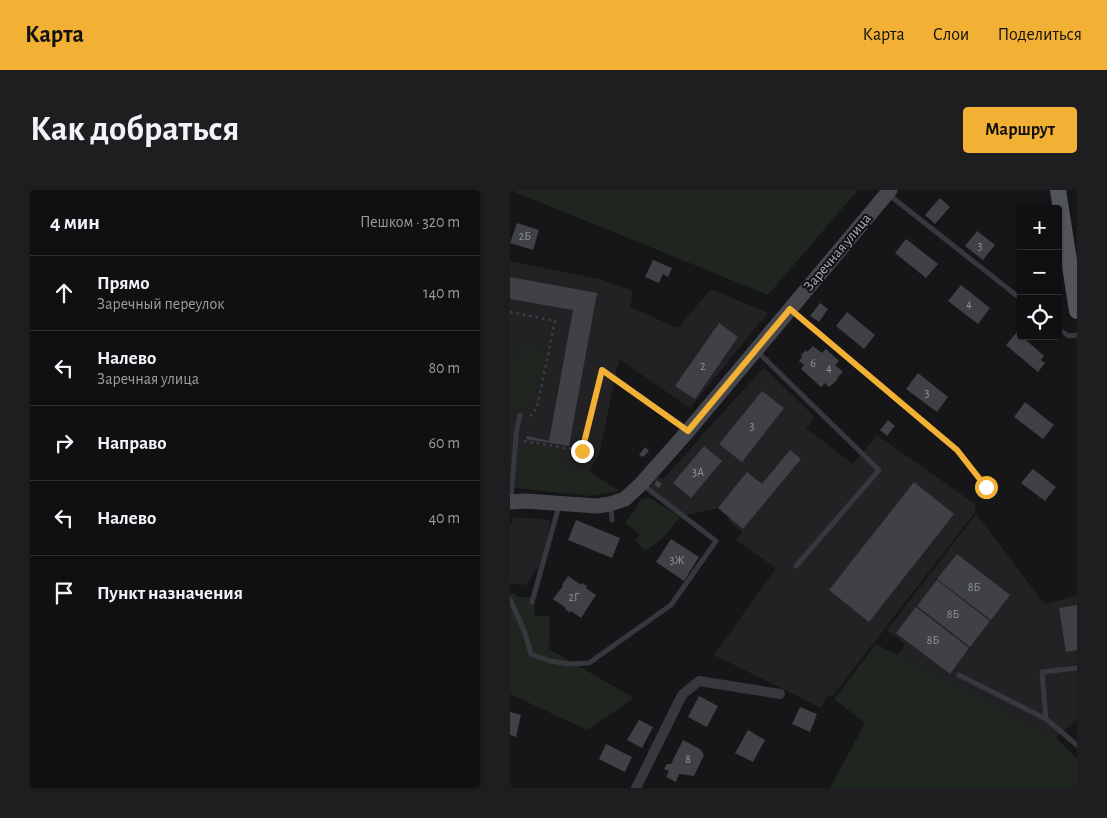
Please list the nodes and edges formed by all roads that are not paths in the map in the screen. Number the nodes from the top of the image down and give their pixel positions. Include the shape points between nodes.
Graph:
1 (1058, 190) edge
2 (889, 192) edge
3 (1017, 296) edge
4 (790, 309) junction
5 (1077, 311) edge
6 (1062, 331) edge
7 (1077, 335) edge
8 (756, 350) junction
9 (602, 370) road end
10 (520, 414) road end
11 (688, 431) junction
12 (641, 484) junction
13 (986, 487) dead end
14 (510, 502) edge
15 (559, 503) junction
16 (610, 504) junction
17 (612, 520) dead end
18 (796, 566) dead end
19 (510, 599) edge
20 (532, 602) dead end
21 (1077, 668) edge
22 (959, 675) dead end
23 (780, 694) dead end
24 (1046, 719) junction
25 (1077, 746) edge
26 (636, 788) edge

1 - 5 main road
2 - 3 lane
2 - 4 main road, Заречная улица
4 - 8 main road, Заречная улица
4 - 13 lane via 957,450
6 - 7 lane via 1070,336
8 - 11 main road, Заречная улица
8 - 18 lane via 879,470
9 - 11 lane
10 - 14 lane
11 - 12 main road, Заречная улица
12 - 16 main road, Заречная улица via 625,499
12 - 19 lane via 716,541 671,605 589,663 570,664 531,654
14 - 15 main road, Заречная улица
15 - 16 main road, Заречная улица
15 - 20 lane
16 - 17 lane
21 - 24 lane via 1042,672
22 - 24 lane
23 - 26 street via 699,681 682,695
24 - 25 lane

